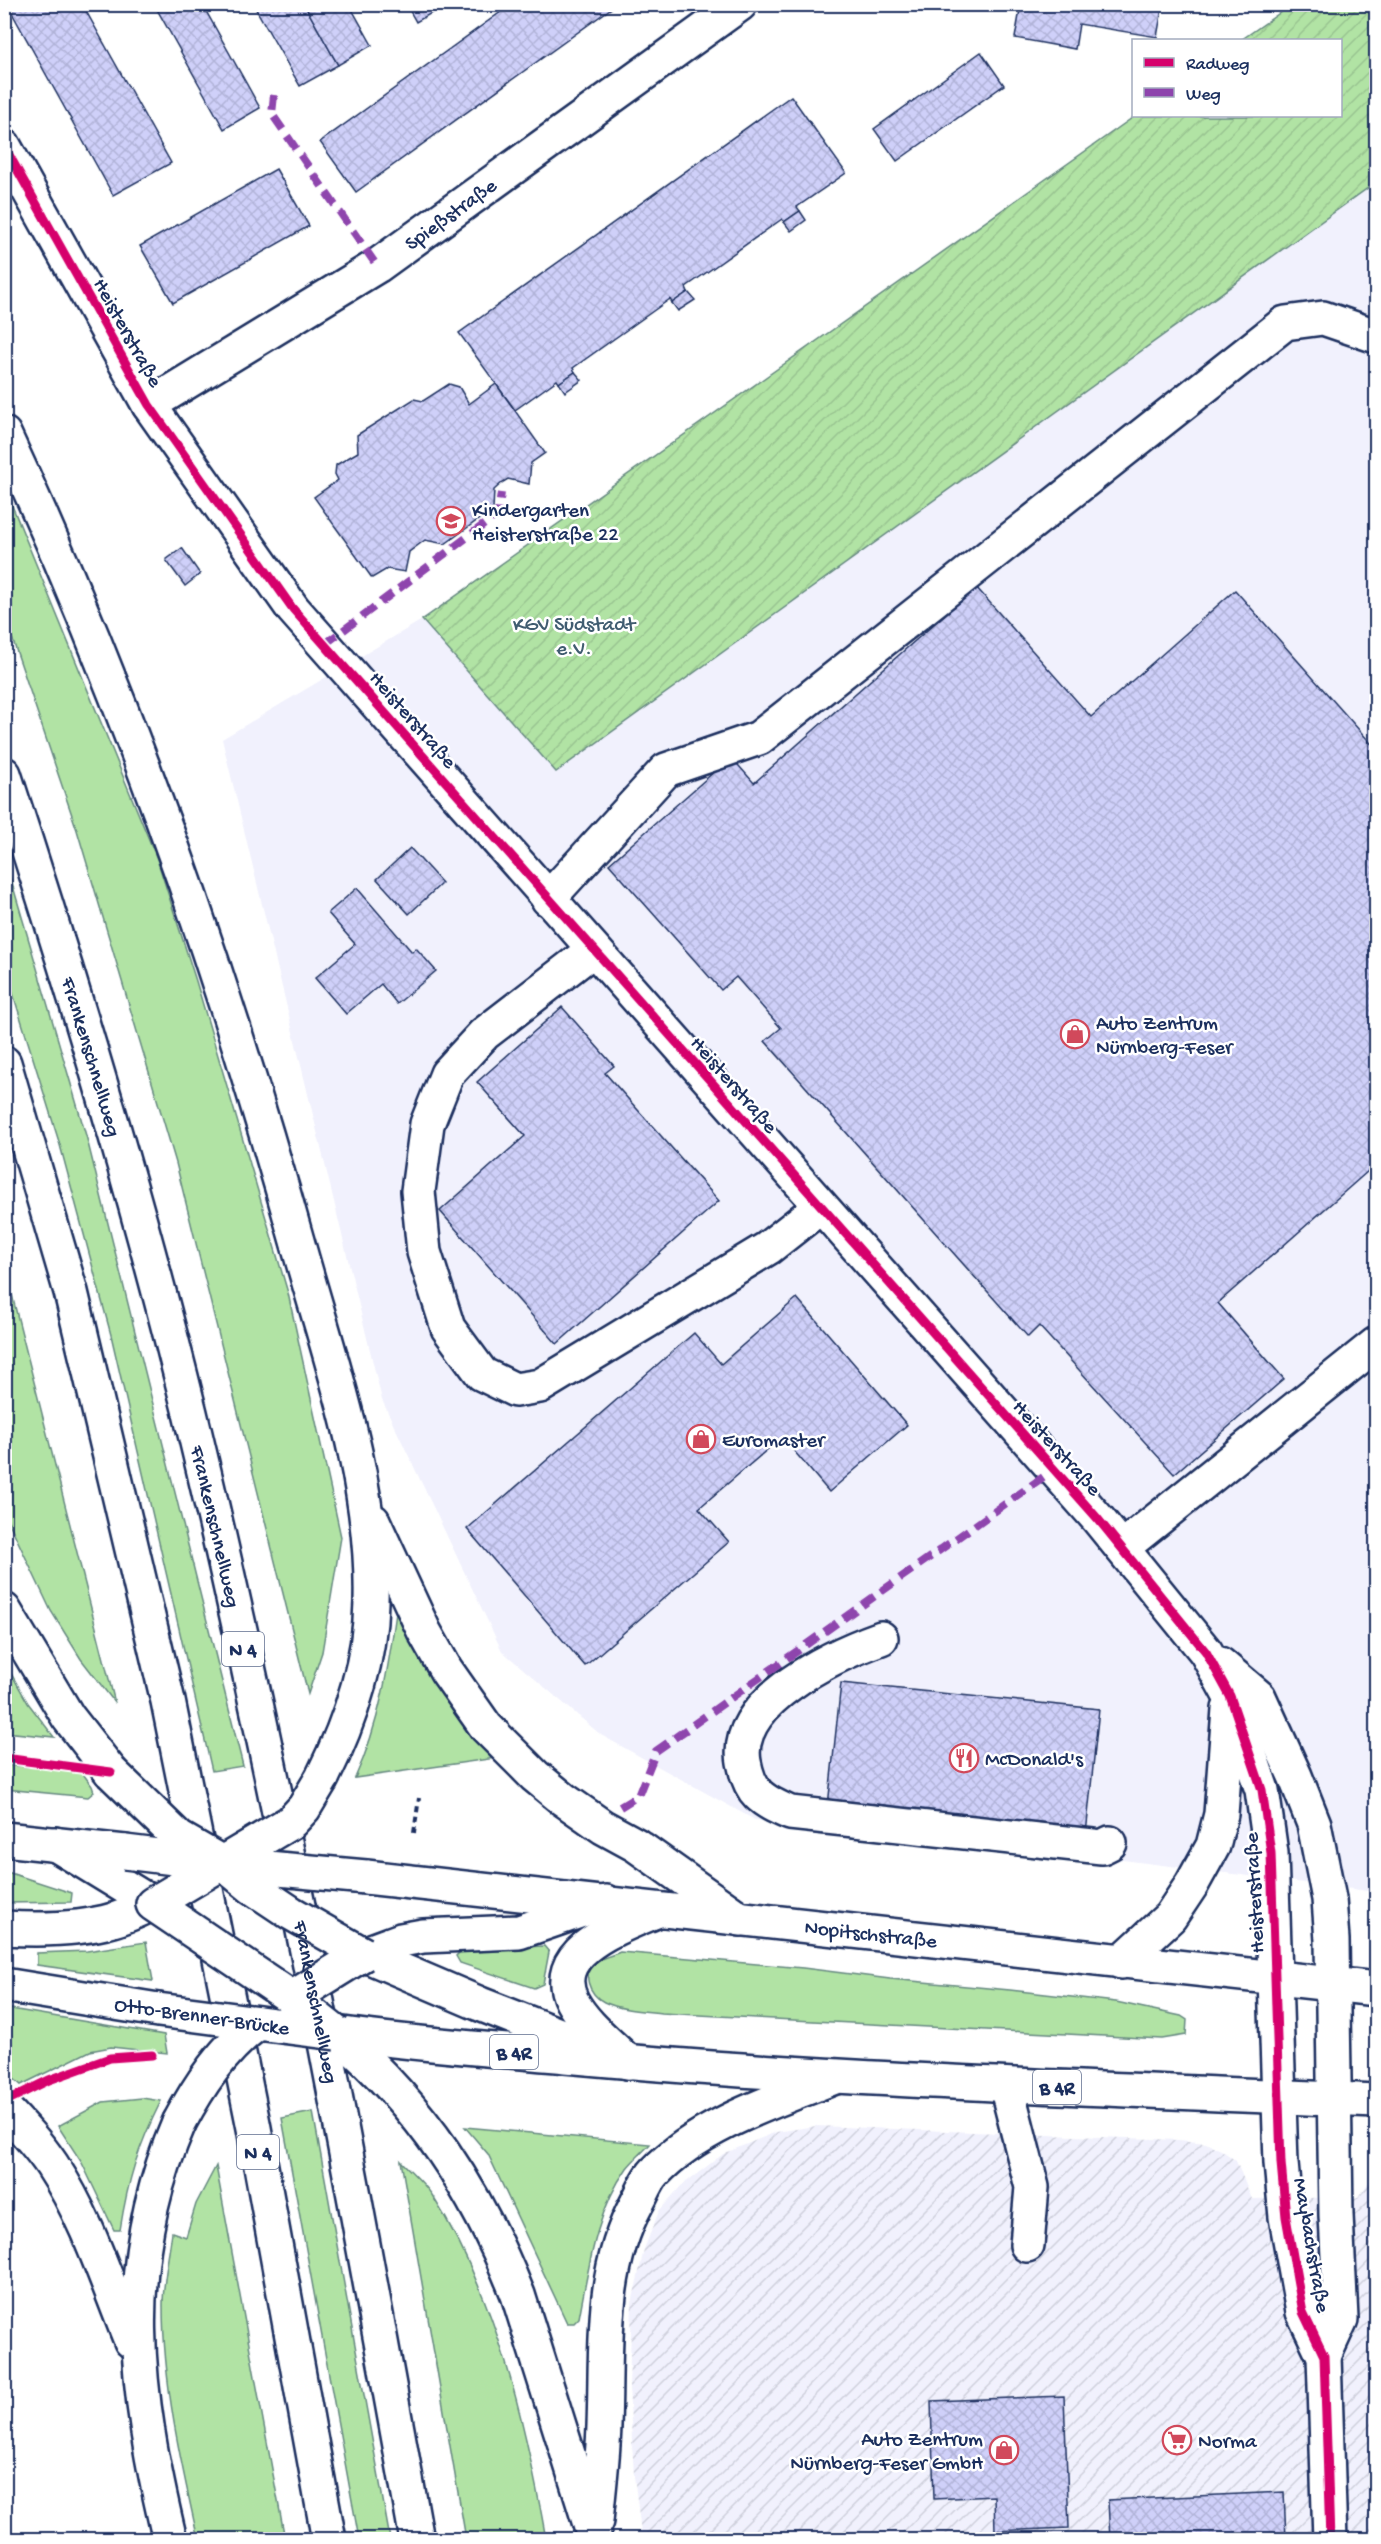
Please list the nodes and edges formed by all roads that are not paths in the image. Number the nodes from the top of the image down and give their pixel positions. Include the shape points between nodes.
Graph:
1 (740, 4) edge
2 (4, 146) edge
3 (1377, 336) edge
4 (149, 405) junction
5 (4, 434) edge
6 (4, 774) edge
7 (548, 899) junction
8 (593, 950) junction
9 (4, 1063) edge
10 (820, 1207) junction
11 (1377, 1344) edge
12 (364, 1503) junction
13 (1122, 1548) junction
14 (4, 1610) edge
15 (880, 1638) dead end
16 (1206, 1652) junction
17 (1230, 1696) junction
18 (4, 1839) edge
19 (1110, 1842) dead end
20 (55, 1845) junction
21 (224, 1864) junction
22 (142, 1902) junction
23 (606, 1902) junction
24 (659, 1909) junction
25 (740, 1919) junction
26 (4, 1928) edge
27 (375, 1955) junction
28 (1121, 1962) junction
29 (1275, 1978) junction
30 (1332, 1984) junction
31 (4, 1985) edge
32 (1377, 1989) edge
33 (292, 1998) junction
34 (258, 2023) junction
35 (336, 2033) junction
36 (628, 2062) junction
37 (835, 2077) junction
38 (1005, 2085) junction
39 (1278, 2097) junction
40 (1335, 2099) junction
41 (1377, 2100) edge
42 (4, 2108) edge
43 (1027, 2245) dead end
44 (1324, 2356) junction
45 (138, 2359) junction
46 (595, 2537) edge
47 (170, 2540) edge
48 (329, 2540) edge
49 (417, 2540) edge
50 (1330, 2540) edge

1 - 4 main road, Spießstraße via 377,266
2 - 4 main road, Heisterstraße
3 - 7 main road via 1323,318 1285,323 759,738 666,770
4 - 7 main road, Heisterstraße via 293,609
5 - 12 main road via 139,754 196,912 267,1131 352,1438
6 - 49 main road, Frankenschnellweg / N 4 via 62,951 189,1409 267,1750 338,2104
7 - 8 main road, Heisterstraße
8 - 10 main road, Heisterstraße
8 - 10 main road via 484,1034 447,1074 427,1124 417,1191 424,1252 448,1328 482,1374 515,1390 540,1386 768,1248
9 - 48 main road, N 4 via 71,1292 168,1701 254,2128
10 - 13 main road, Heisterstraße
11 - 13 main road
12 - 21 main road, bridge via 371,1605 364,1663 336,1750 314,1793 291,1822
12 - 25 main road via 424,1631 486,1727 563,1799
13 - 16 main road, Heisterstraße
14 - 21 main road, bridge via 68,1717 111,1772 179,1838
15 - 19 main road via 821,1665 775,1695 756,1714 742,1752 747,1780 764,1801 790,1813 1102,1848
16 - 17 main road, Heisterstraße
16 - 30 main road, Heisterstraße via 1259,1697 1314,1824 1329,1899
17 - 28 main road, Heisterstraße via 1221,1814 1213,1846 1170,1917
17 - 29 main road, Heisterstraße via 1262,1790 1271,1853
18 - 20 main road
20 - 21 main road, bridge
20 - 22 main road
21 - 22 main road, bridge
21 - 23 main road, Nopitschstraße, bridge
21 - 27 main road, bridge via 271,1900
22 - 26 main road via 114,1920 89,1925
22 - 33 main road, bridge
23 - 24 main road, Nopitschstraße
23 - 27 main road via 519,1932 423,1936
24 - 25 main road, Nopitschstraße
24 - 36 main road via 614,1929 583,1949 571,1962 566,1978 571,1999 579,2011
25 - 28 main road, Nopitschstraße
27 - 33 main road, bridge
27 - 36 main road
28 - 29 main road, Nopitschstraße
29 - 30 main road, Nopitschstraße
29 - 39 main road, Heisterstraße
30 - 32 main road, Nopitschstraße
30 - 40 main road, Maybachstraße
31 - 34 main road, Otto-Brenner-Brücke / B 4R, bridge
33 - 34 main road
33 - 35 main road, bridge
34 - 35 main road, Otto-Brenner-Brücke / B 4R, bridge
34 - 45 main road, bridge via 210,2070 178,2123 145,2231 137,2312
35 - 36 main road, Otto-Brenner-Brücke / B 4R
35 - 46 main road via 410,2105 477,2205 503,2256 525,2314
36 - 37 main road, B 4R
37 - 38 main road, B 4R
37 - 46 main road via 761,2107 700,2138 654,2173 628,2220 612,2273 605,2325 604,2427
38 - 39 main road, B 4R
38 - 43 main road via 1032,2187
39 - 40 main road, B 4R
39 - 44 main road, Maybachstraße via 1286,2217 1303,2312
40 - 41 main road, B 4R
40 - 44 main road, Maybachstraße via 1341,2319
42 - 45 main road via 46,2157 69,2195
44 - 50 main road, Maybachstraße
45 - 47 main road via 150,2445

